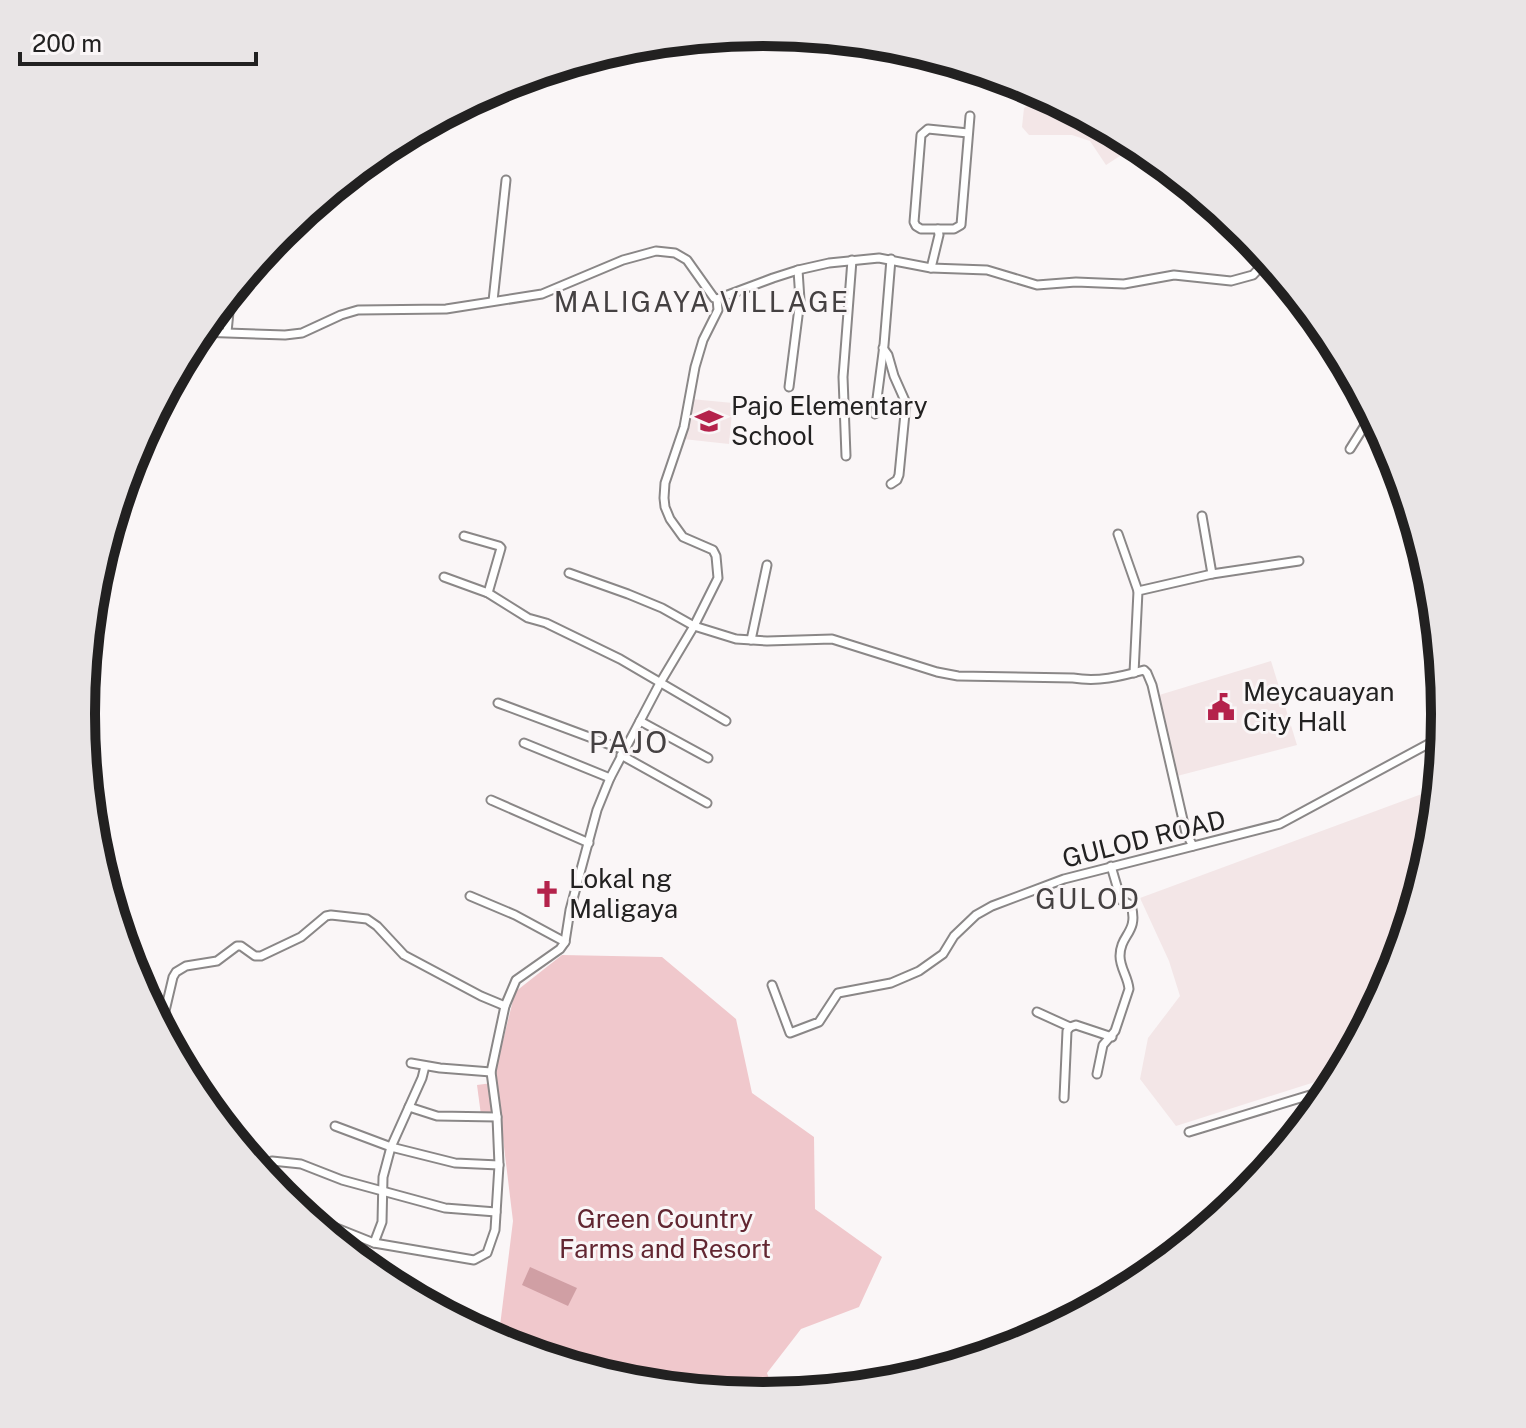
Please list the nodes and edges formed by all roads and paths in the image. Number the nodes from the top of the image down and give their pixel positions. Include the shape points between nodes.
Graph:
1 (970, 116) dead end
2 (968, 133) junction
3 (506, 180) dead end
4 (938, 229) junction
5 (891, 259) junction
6 (852, 260) junction
7 (931, 268) junction
8 (1259, 268) edge
9 (798, 270) junction
10 (717, 299) junction
11 (493, 301) junction
12 (229, 313) edge
13 (216, 332) edge
14 (227, 332) junction
15 (883, 348) junction
16 (789, 387) dead end
17 (875, 414) dead end
18 (1365, 425) edge
19 (1350, 449) dead end
20 (846, 456) dead end
21 (891, 484) dead end
22 (1202, 516) dead end
23 (1118, 534) dead end
24 (464, 536) dead end
25 (1299, 561) dead end
26 (767, 565) dead end
27 (569, 573) dead end
28 (1212, 574) junction
29 (444, 577) dead end
30 (1138, 591) junction
31 (488, 593) junction
32 (694, 626) junction
33 (751, 640) junction
34 (1134, 673) junction
35 (660, 683) junction
36 (498, 703) dead end
37 (640, 721) junction
38 (726, 721) dead end
39 (524, 743) dead end
40 (1430, 743) edge
41 (622, 753) junction
42 (708, 758) dead end
43 (610, 778) junction
44 (491, 800) dead end
45 (707, 803) dead end
46 (589, 843) junction
47 (1193, 846) junction
48 (1111, 866) junction
49 (470, 896) dead end
50 (565, 942) junction
51 (772, 985) dead end
52 (505, 1006) junction
53 (165, 1011) edge
54 (1037, 1012) dead end
55 (1070, 1027) junction
56 (1112, 1037) junction
57 (411, 1063) dead end
58 (425, 1066) junction
59 (491, 1072) junction
60 (1097, 1074) dead end
61 (1311, 1095) edge
62 (1064, 1098) dead end
63 (409, 1107) junction
64 (497, 1117) junction
65 (335, 1126) dead end
66 (1189, 1132) dead end
67 (391, 1147) junction
68 (272, 1161) dead end
69 (499, 1165) junction
70 (383, 1191) junction
71 (496, 1212) junction
72 (338, 1228) edge
73 (374, 1243) junction

1 - 2 street
2 - 4 street via 961,225
2 - 4 street via 928,129 921,135 914,222 921,229
3 - 11 street
4 - 7 street
5 - 6 street
5 - 7 street
5 - 15 street
6 - 9 street
6 - 20 street via 843,377
7 - 8 street via 987,270 1037,285 1124,284 1174,275 1231,281
9 - 10 street
9 - 16 street via 800,300
10 - 11 street via 687,260 656,251 542,294
10 - 32 street via 665,483 670,519 683,537 716,556 718,578
11 - 14 street via 446,309 358,310 285,335
12 - 14 street
13 - 14 street
15 - 17 street
15 - 21 street via 906,403 899,475
18 - 19 street
22 - 28 street
23 - 30 street
24 - 31 street via 501,548
25 - 28 street
26 - 33 street
27 - 32 street via 662,608
28 - 30 street
29 - 31 street
30 - 34 street
31 - 35 street
32 - 33 street
32 - 35 street
33 - 34 street via 832,639 958,676 1090,681
34 - 47 street via 1144,670 1152,685
35 - 37 street
35 - 38 street
36 - 41 street
37 - 41 street
37 - 42 street
39 - 43 street
40 - 47 street, GULOD ROAD via 1280,824
41 - 43 street
41 - 45 street
43 - 46 street
44 - 46 street
46 - 50 street
47 - 48 street, GULOD ROAD
48 - 51 street, GULOD ROAD via 992,906 919,971 891,983 838,993 819,1022 790,1033
48 - 56 street via 1120,898 1131,905 1134,915 1120,950 1129,989
49 - 50 street
50 - 52 street via 516,980
52 - 53 street via 404,955 367,919 331,915 261,956 237,946 217,961 179,969
52 - 59 street
54 - 55 street
55 - 56 street
55 - 62 street
56 - 60 street via 1103,1045
57 - 58 street
58 - 59 street
58 - 63 street
59 - 64 street
61 - 66 street
63 - 64 street via 437,1116
63 - 67 street
64 - 69 street
65 - 67 street
67 - 69 street via 455,1163
67 - 70 street
68 - 70 street via 301,1164
69 - 71 street
70 - 71 street via 445,1208
70 - 73 street via 382,1222
71 - 73 street via 493,1240 487,1253 474,1260
72 - 73 street

